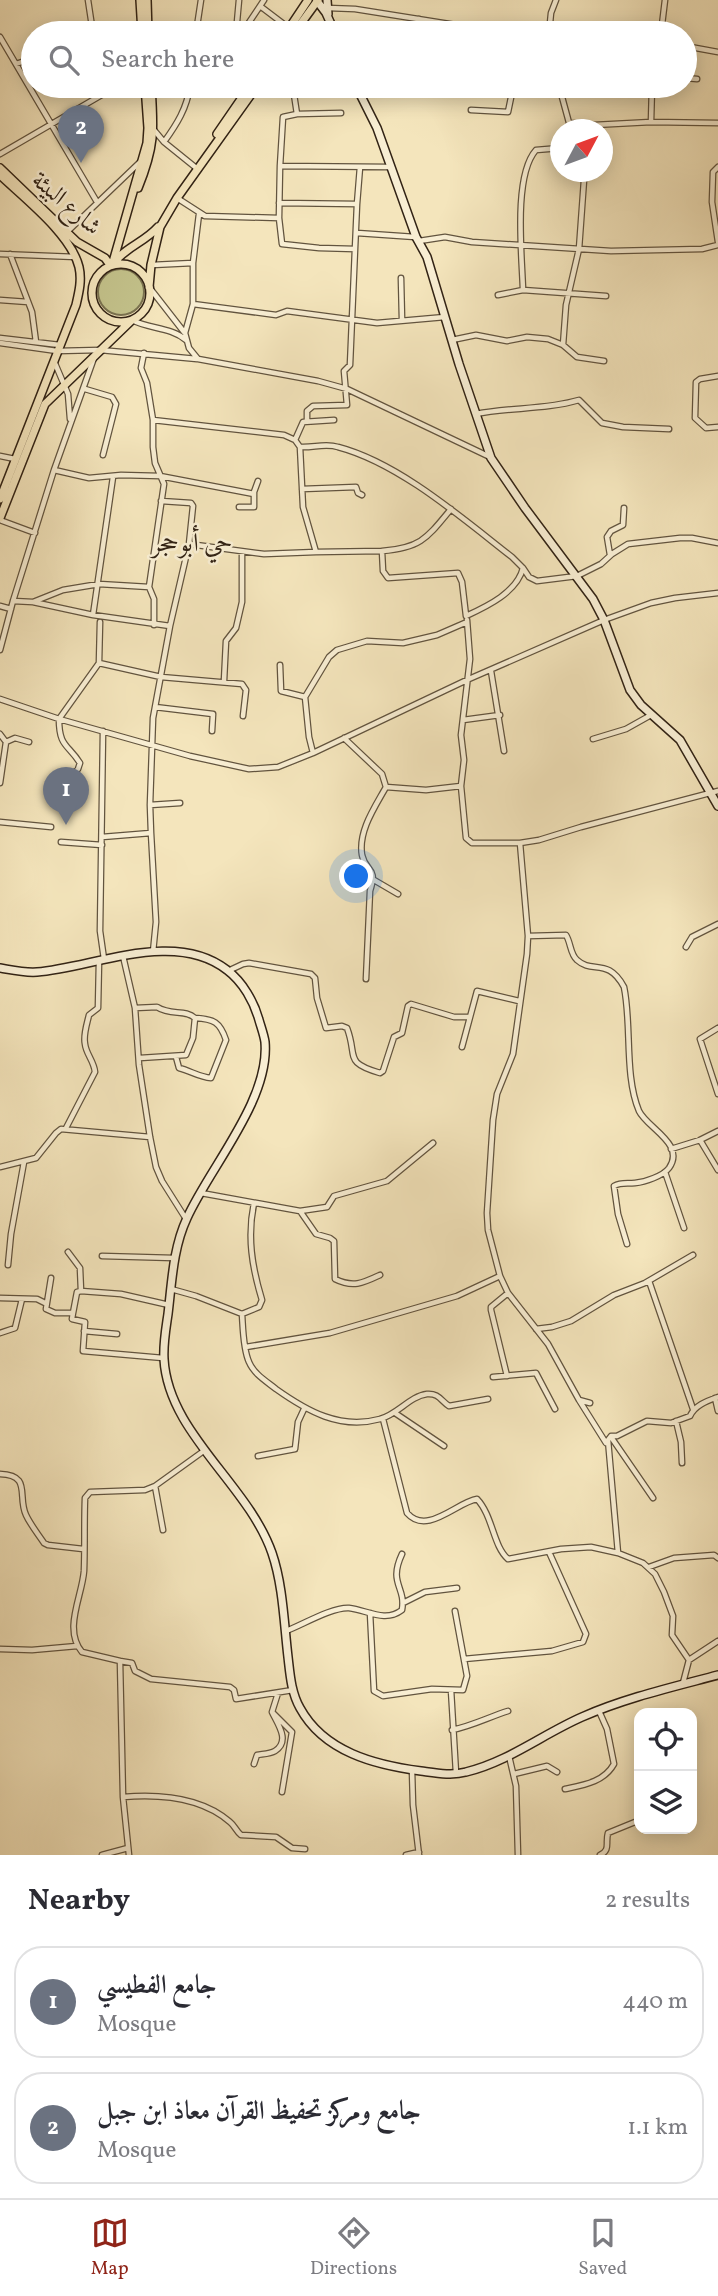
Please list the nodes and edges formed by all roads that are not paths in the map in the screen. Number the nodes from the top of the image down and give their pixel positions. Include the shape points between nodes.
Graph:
1 (88, 0) edge
2 (140, 0) edge
3 (147, 0) edge
4 (201, 0) edge
5 (239, 0) edge
6 (264, 0) edge
7 (314, 0) edge
8 (556, 0) edge
9 (665, 0) edge
10 (327, 4) edge
11 (260, 6) junction
12 (329, 18) junction
13 (419, 19) joint
14 (92, 21) edge
15 (143, 21) edge
16 (146, 21) edge
17 (198, 21) edge
18 (237, 21) edge
19 (250, 21) edge
20 (278, 21) edge
21 (298, 21) edge
22 (330, 21) edge
23 (431, 21) edge
24 (550, 21) edge
25 (662, 21) edge
26 (0, 37) edge
27 (697, 48) edge
28 (718, 52) edge
29 (21, 62) edge
30 (16, 64) junction
31 (21, 73) edge
32 (36, 98) edge
33 (96, 98) edge
34 (148, 98) edge
35 (149, 98) edge
36 (188, 98) edge
37 (242, 98) edge
38 (248, 98) edge
39 (295, 98) edge
40 (362, 98) edge
41 (511, 98) edge
42 (563, 98) edge
43 (652, 98) edge
44 (471, 110) dead end
45 (341, 113) dead end
46 (297, 114) junction
47 (569, 119) edge
48 (651, 122) junction
49 (50, 123) junction
50 (718, 123) edge
51 (613, 124) edge
52 (154, 130) junction
53 (164, 142) junction
54 (550, 149) edge
55 (0, 154) edge
56 (142, 160) junction
57 (280, 166) junction
58 (195, 167) junction
59 (360, 167) junction
60 (391, 167) junction
61 (718, 167) edge
62 (0, 168) edge
63 (0, 175) edge
64 (584, 182) edge
65 (177, 198) junction
66 (97, 202) junction
67 (279, 203) junction
68 (357, 204) junction
69 (200, 214) junction
70 (279, 218) junction
71 (66, 232) junction
72 (357, 233) junction
73 (418, 239) junction
74 (718, 244) edge
75 (521, 246) junction
76 (355, 249) junction
77 (579, 249) junction
78 (0, 254) edge
79 (10, 254) junction
80 (76, 257) junction
81 (115, 262) junction
82 (193, 263) junction
83 (151, 265) junction
84 (401, 278) dead end
85 (80, 281) junction
86 (149, 286) junction
87 (523, 290) junction
88 (90, 291) junction
89 (568, 293) junction
90 (498, 295) dead end
91 (606, 296) dead end
92 (0, 300) edge
93 (28, 302) junction
94 (193, 304) junction
95 (76, 305) junction
96 (445, 317) junction
97 (353, 318) junction
98 (132, 320) junction
99 (402, 320) junction
100 (185, 336) junction
101 (0, 340) edge
102 (452, 340) junction
103 (36, 342) junction
104 (563, 345) junction
105 (58, 348) junction
106 (97, 352) junction
107 (144, 353) junction
108 (198, 359) junction
109 (54, 360) junction
110 (604, 361) dead end
111 (718, 376) edge
112 (64, 383) junction
113 (85, 389) junction
114 (347, 389) junction
115 (475, 415) junction
116 (153, 420) junction
117 (334, 420) dead end
118 (307, 421) junction
119 (69, 425) junction
120 (718, 427) edge
121 (669, 429) dead end
122 (295, 440) junction
123 (300, 447) junction
124 (103, 455) dead end
125 (0, 456) edge
126 (491, 458) junction
127 (16, 459) junction
128 (54, 470) junction
129 (160, 476) junction
130 (113, 477) junction
131 (258, 481) dead end
132 (302, 489) junction
133 (254, 494) junction
134 (362, 495) dead end
135 (0, 499) edge
136 (161, 501) junction
137 (239, 507) dead end
138 (624, 508) dead end
139 (451, 509) junction
140 (0, 519) edge
141 (35, 533) junction
142 (718, 543) edge
143 (188, 544) junction
144 (382, 551) junction
145 (242, 552) junction
146 (316, 552) junction
147 (610, 556) junction
148 (523, 568) junction
149 (577, 576) junction
150 (99, 584) junction
151 (149, 587) junction
152 (718, 593) edge
153 (13, 601) junction
154 (33, 602) junction
155 (0, 606) edge
156 (11, 609) junction
157 (93, 615) junction
158 (467, 619) junction
159 (604, 620) junction
160 (100, 622) dead end
161 (154, 625) junction
162 (170, 626) junction
163 (0, 650) edge
164 (99, 663) junction
165 (280, 665) dead end
166 (492, 671) junction
167 (161, 677) junction
168 (469, 679) junction
169 (224, 681) junction
170 (304, 697) junction
171 (0, 699) edge
172 (155, 708) junction
173 (652, 714) junction
174 (500, 715) junction
175 (243, 716) dead end
176 (59, 719) junction
177 (463, 720) junction
178 (103, 731) junction
179 (212, 731) dead end
180 (0, 734) edge
181 (344, 738) junction
182 (593, 739) dead end
183 (6, 742) junction
184 (29, 742) dead end
185 (151, 744) junction
186 (504, 751) dead end
187 (313, 753) junction
188 (0, 783) edge
189 (461, 786) junction
190 (386, 787) junction
191 (51, 792) dead end
192 (714, 792) edge
193 (180, 803) dead end
194 (150, 804) junction
195 (718, 806) edge
196 (0, 822) edge
197 (51, 827) dead end
198 (151, 833) junction
199 (102, 837) junction
200 (61, 842) dead end
201 (520, 843) junction
202 (102, 845) junction
203 (374, 880) junction
204 (398, 894) dead end
205 (718, 925) edge
206 (528, 936) junction
207 (686, 947) dead end
208 (153, 953) junction
209 (123, 956) junction
210 (101, 960) junction
211 (0, 968) edge
212 (228, 971) junction
213 (366, 979) dead end
214 (519, 1001) junction
215 (135, 1008) junction
216 (469, 1017) junction
217 (195, 1018) junction
218 (718, 1028) edge
219 (462, 1047) dead end
220 (176, 1057) junction
221 (139, 1058) junction
222 (718, 1094) edge
223 (66, 1128) junction
224 (718, 1131) edge
225 (149, 1138) junction
226 (700, 1140) junction
227 (433, 1143) dead end
228 (671, 1149) junction
229 (24, 1162) junction
230 (0, 1167) edge
231 (718, 1170) edge
232 (665, 1172) junction
233 (201, 1193) junction
234 (254, 1203) junction
235 (300, 1211) junction
236 (186, 1219) junction
237 (684, 1228) dead end
238 (627, 1244) dead end
239 (68, 1252) dead end
240 (692, 1255) dead end
241 (102, 1256) dead end
242 (174, 1258) junction
243 (8, 1265) dead end
244 (380, 1275) dead end
245 (500, 1276) junction
246 (51, 1278) dead end
247 (649, 1281) junction
248 (171, 1289) junction
249 (80, 1291) junction
250 (508, 1293) junction
251 (0, 1298) edge
252 (22, 1299) junction
253 (46, 1303) junction
254 (169, 1304) junction
255 (73, 1313) junction
256 (242, 1314) junction
257 (536, 1329) junction
258 (84, 1331) junction
259 (0, 1333) edge
260 (117, 1334) dead end
261 (246, 1347) junction
262 (164, 1358) junction
263 (507, 1376) junction
264 (493, 1377) dead end
265 (717, 1398) edge
266 (488, 1399) dead end
267 (579, 1399) junction
268 (590, 1403) dead end
269 (304, 1409) junction
270 (555, 1409) dead end
271 (693, 1409) junction
272 (718, 1411) edge
273 (395, 1413) junction
274 (383, 1419) junction
275 (676, 1421) junction
276 (611, 1436) junction
277 (606, 1444) junction
278 (444, 1446) dead end
279 (206, 1450) junction
280 (258, 1456) dead end
281 (682, 1463) dead end
282 (0, 1474) edge
283 (155, 1486) junction
284 (653, 1498) dead end
285 (163, 1530) dead end
286 (83, 1549) junction
287 (549, 1552) junction
288 (618, 1553) junction
289 (402, 1554) dead end
290 (718, 1558) edge
291 (649, 1567) junction
292 (457, 1588) dead end
293 (403, 1603) junction
294 (456, 1611) dead end
295 (370, 1613) junction
296 (285, 1632) junction
297 (718, 1641) edge
298 (78, 1646) junction
299 (0, 1649) edge
300 (464, 1659) junction
301 (688, 1660) junction
302 (120, 1661) junction
303 (718, 1675) edge
304 (682, 1685) junction
305 (293, 1690) junction
306 (451, 1690) junction
307 (278, 1693) junction
308 (508, 1711) dead end
309 (599, 1711) junction
310 (272, 1712) junction
311 (452, 1730) junction
312 (509, 1755) junction
313 (254, 1765) dead end
314 (412, 1770) junction
315 (556, 1772) dead end
316 (456, 1774) junction
317 (514, 1774) junction
318 (565, 1789) dead end
319 (282, 1792) dead end
320 (123, 1797) junction
321 (634, 1822) edge
322 (128, 1848) junction
323 (305, 1849) dead end
324 (419, 1853) edge
325 (102, 1855) edge
326 (129, 1855) edge
327 (405, 1855) edge
328 (518, 1855) edge
329 (600, 1855) edge

1 - 14 street
2 - 15 main road
3 - 16 main road
4 - 17 street
5 - 18 street
6 - 11 street
7 - 12 street
7 - 21 main road
8 - 24 street
9 - 25 street
10 - 12 street
10 - 13 street
11 - 19 street
11 - 20 street
12 - 22 street
13 - 23 street
26 - 30 street
27 - 28 street
29 - 30 street
30 - 31 street
32 - 49 street
33 - 49 street
34 - 56 main road via 149,128
35 - 52 main road
36 - 53 street
37 - 58 main road
38 - 65 main road
39 - 46 street
40 - 60 street
41 - 44 street via 508,112
42 - 47 street
43 - 48 street
45 - 46 street
46 - 57 street via 282,118
48 - 50 street
48 - 51 street
49 - 55 street
49 - 66 street
52 - 53 street
52 - 81 main road
53 - 58 street
54 - 75 street via 536,150 530,158 524,180
56 - 66 street
56 - 81 main road
57 - 59 street
57 - 67 street
58 - 81 main road via 156,229
59 - 60 street
59 - 68 street
60 - 73 street
61 - 74 street via 713,172 712,202
62 - 71 main road, شارع البيئة
63 - 80 main road, شارع البيئة via 59,233
64 - 77 street
65 - 69 street
65 - 83 main road via 157,235
66 - 71 street
67 - 68 street
67 - 70 street
68 - 72 street
69 - 70 street
69 - 82 street
70 - 76 street via 282,244
71 - 81 main road, شارع البيئة
72 - 73 street
72 - 76 street
73 - 75 street via 445,237
73 - 96 street via 428,257
74 - 77 street via 702,249
75 - 77 street
75 - 87 street
76 - 97 street
77 - 89 street
78 - 79 street
79 - 80 street
79 - 93 street
80 - 85 main road, شارع البيئة
81 - 86 main road via 135,267
81 - 88 main road via 100,272
82 - 83 street
82 - 94 street
83 - 86 main road
84 - 99 street
85 - 88 main road
85 - 95 main road, شارع البيئة
86 - 98 main road via 145,310
86 - 100 street
87 - 89 street
87 - 90 street
88 - 95 main road
88 - 98 main road via 95,307 107,319
89 - 91 street
89 - 104 street
92 - 93 street
93 - 103 street
94 - 97 street via 276,315 287,311
94 - 100 street
95 - 105 main road
96 - 99 street
96 - 102 street
97 - 99 street via 377,323
97 - 114 street via 350,365 344,371
98 - 100 street
98 - 106 main road
100 - 108 street
101 - 103 street
101 - 105 street
102 - 104 street via 476,335 507,341 527,337
102 - 115 street
103 - 105 street
104 - 110 street via 576,356
105 - 106 street
105 - 109 main road
106 - 107 street
106 - 112 main road
106 - 113 street
107 - 108 street
107 - 116 street via 141,368
108 - 114 street
109 - 112 street
109 - 127 main road
111 - 120 street via 696,382 695,418 706,428
112 - 119 street via 70,403
112 - 140 main road via 41,411
113 - 119 street
113 - 124 street via 112,397 116,404
114 - 118 street via 347,406 313,406 307,411
114 - 126 street
115 - 121 street via 579,400 602,423
115 - 126 street
116 - 122 street
116 - 129 street
117 - 118 street
118 - 122 street via 300,425
119 - 128 street
122 - 123 street
123 - 132 street
123 - 139 street via 331,445 358,454
125 - 127 street
126 - 149 street
127 - 135 main road
128 - 130 street via 89,478
128 - 141 street
129 - 130 street
129 - 133 street
129 - 136 street via 164,484
130 - 150 street
131 - 133 street
132 - 134 street via 354,487
132 - 146 street
133 - 137 street via 254,507
136 - 143 street via 193,506
136 - 151 street
138 - 147 street via 623,525 607,537
139 - 144 street via 422,541 402,550
139 - 148 street
140 - 141 street
141 - 153 street
142 - 147 street via 692,538 643,541
143 - 145 street
143 - 162 street
144 - 146 street
144 - 158 street via 388,578 458,573
145 - 146 street
145 - 169 street via 242,603 236,628 226,641
147 - 149 street
148 - 149 street via 534,581
148 - 158 street via 514,585
149 - 159 street
150 - 151 street
150 - 154 street via 63,590
150 - 157 street
151 - 161 street via 155,599
152 - 159 street via 651,603
153 - 154 street
153 - 156 street
154 - 157 street
155 - 156 street
156 - 163 street
157 - 161 street
158 - 168 street
158 - 170 street via 437,635 392,644 367,641 337,650
159 - 166 street
159 - 173 street via 626,684
160 - 164 street
161 - 162 street
162 - 167 street
164 - 167 street
164 - 176 street
165 - 170 street via 281,691
166 - 168 street
166 - 174 street
167 - 169 street
167 - 172 street
168 - 177 street
168 - 181 street
169 - 175 street via 245,687
170 - 187 street
171 - 176 street
172 - 179 street via 213,714
172 - 185 street
173 - 182 street via 626,729
173 - 192 street via 680,740
174 - 177 street
174 - 186 street
176 - 178 street
176 - 191 street via 61,739 79,766 72,775 71,793
177 - 189 street
178 - 185 street
178 - 199 street
180 - 183 street
181 - 187 street
181 - 190 street via 383,775
183 - 184 street via 15,738
183 - 188 street
185 - 187 street via 257,769 278,767
185 - 194 street
189 - 190 street via 426,790
189 - 201 street via 468,842
190 - 203 street via 363,834 363,858
192 - 195 street
192 - 201 street
193 - 194 street
194 - 198 street
196 - 197 street
198 - 199 street
198 - 208 street via 156,922
199 - 202 street
200 - 202 street
201 - 206 street
202 - 210 street
203 - 204 street
203 - 213 street
205 - 207 street via 692,937
206 - 214 street
206 - 228 street via 566,935 572,954 581,963 606,968 620,981 626,998 637,1106
208 - 209 street
208 - 212 street via 187,953
209 - 210 street
209 - 215 street
210 - 211 street via 32,972
210 - 223 street via 98,1008 89,1015 84,1039 95,1072
212 - 216 street via 249,963 314,976 326,1028 347,1028 355,1062 380,1073 394,1037 402,1033 411,1004
212 - 233 street via 257,1011 265,1041 264,1069 254,1098
214 - 216 street via 478,990
214 - 245 street via 513,1054 497,1094 487,1213
215 - 217 street via 157,1007
215 - 221 street
216 - 219 street
217 - 220 street via 189,1051
217 - 220 street via 209,1019 221,1027 226,1040 211,1078 179,1068
218 - 222 street via 700,1040
220 - 221 street
221 - 225 street
223 - 225 street
223 - 229 street via 56,1133 40,1156
224 - 226 street
225 - 236 street via 162,1181
226 - 228 street
226 - 231 street
227 - 235 street via 387,1181 334,1196 327,1207
228 - 232 street via 672,1160
229 - 230 street
229 - 243 street
232 - 237 street
232 - 238 street via 614,1186
233 - 234 street
233 - 236 street
234 - 235 street
234 - 256 street via 249,1226 262,1300 259,1307
235 - 244 street via 316,1234 334,1241 335,1279 350,1285
236 - 242 street
239 - 249 street via 80,1268
240 - 247 street
241 - 242 street
242 - 248 street
245 - 250 street
245 - 261 street via 457,1296 330,1333
246 - 253 street
247 - 257 street via 614,1295 571,1321
247 - 271 street
248 - 254 street
248 - 256 street
249 - 254 street
249 - 255 street
250 - 257 street
250 - 263 street via 491,1307
251 - 252 street
252 - 253 street
252 - 259 street via 15,1328
253 - 255 street via 48,1311
254 - 262 street
255 - 258 street via 72,1319 85,1322
256 - 261 street
257 - 267 street
258 - 260 street
258 - 262 street via 85,1352
261 - 269 street via 255,1371
262 - 279 street via 174,1402
263 - 264 street
263 - 270 street via 537,1373
265 - 271 street
265 - 272 street
266 - 273 street via 449,1406 438,1396 425,1394
267 - 268 street
267 - 277 street
269 - 274 street via 347,1422
269 - 280 street via 295,1449
271 - 275 street via 690,1416
273 - 274 street
273 - 278 street
274 - 287 street via 410,1517 442,1517 477,1499 505,1557
275 - 276 street via 647,1421
275 - 281 street
276 - 277 street
276 - 284 street
277 - 288 street
279 - 283 street
279 - 296 street via 267,1539 277,1571
282 - 286 street via 20,1482 24,1511 44,1543
283 - 285 street
283 - 286 street via 135,1492 87,1494
286 - 298 street via 83,1581 75,1611
287 - 288 street via 591,1547
287 - 300 street via 586,1634 583,1642 552,1651
288 - 291 street
289 - 293 street via 396,1571
290 - 291 street via 674,1558
291 - 301 street via 671,1609 672,1635
292 - 293 street via 425,1592
293 - 295 street via 400,1613
294 - 300 street
295 - 296 street via 335,1610
295 - 306 street via 377,1694
296 - 305 street
297 - 301 street
298 - 299 street
298 - 302 street via 86,1654
300 - 306 street via 465,1686
301 - 304 street
302 - 307 street via 151,1679 230,1687 236,1699
302 - 320 street
303 - 304 street
304 - 309 street
305 - 307 street
305 - 314 street via 309,1722 333,1743 351,1755
306 - 311 street
307 - 310 street
308 - 311 street
309 - 312 street
309 - 318 street via 614,1764 592,1782
310 - 313 street via 282,1732 280,1744 273,1752 257,1755
310 - 319 street via 292,1732
311 - 316 street
312 - 316 street
312 - 317 street
314 - 316 street
314 - 324 street
315 - 317 street via 547,1766
317 - 328 street
320 - 322 street
320 - 323 street via 176,1798 210,1810 241,1835 276,1838 292,1848
321 - 329 street via 608,1833 608,1846
322 - 325 street
322 - 326 street
324 - 327 street

